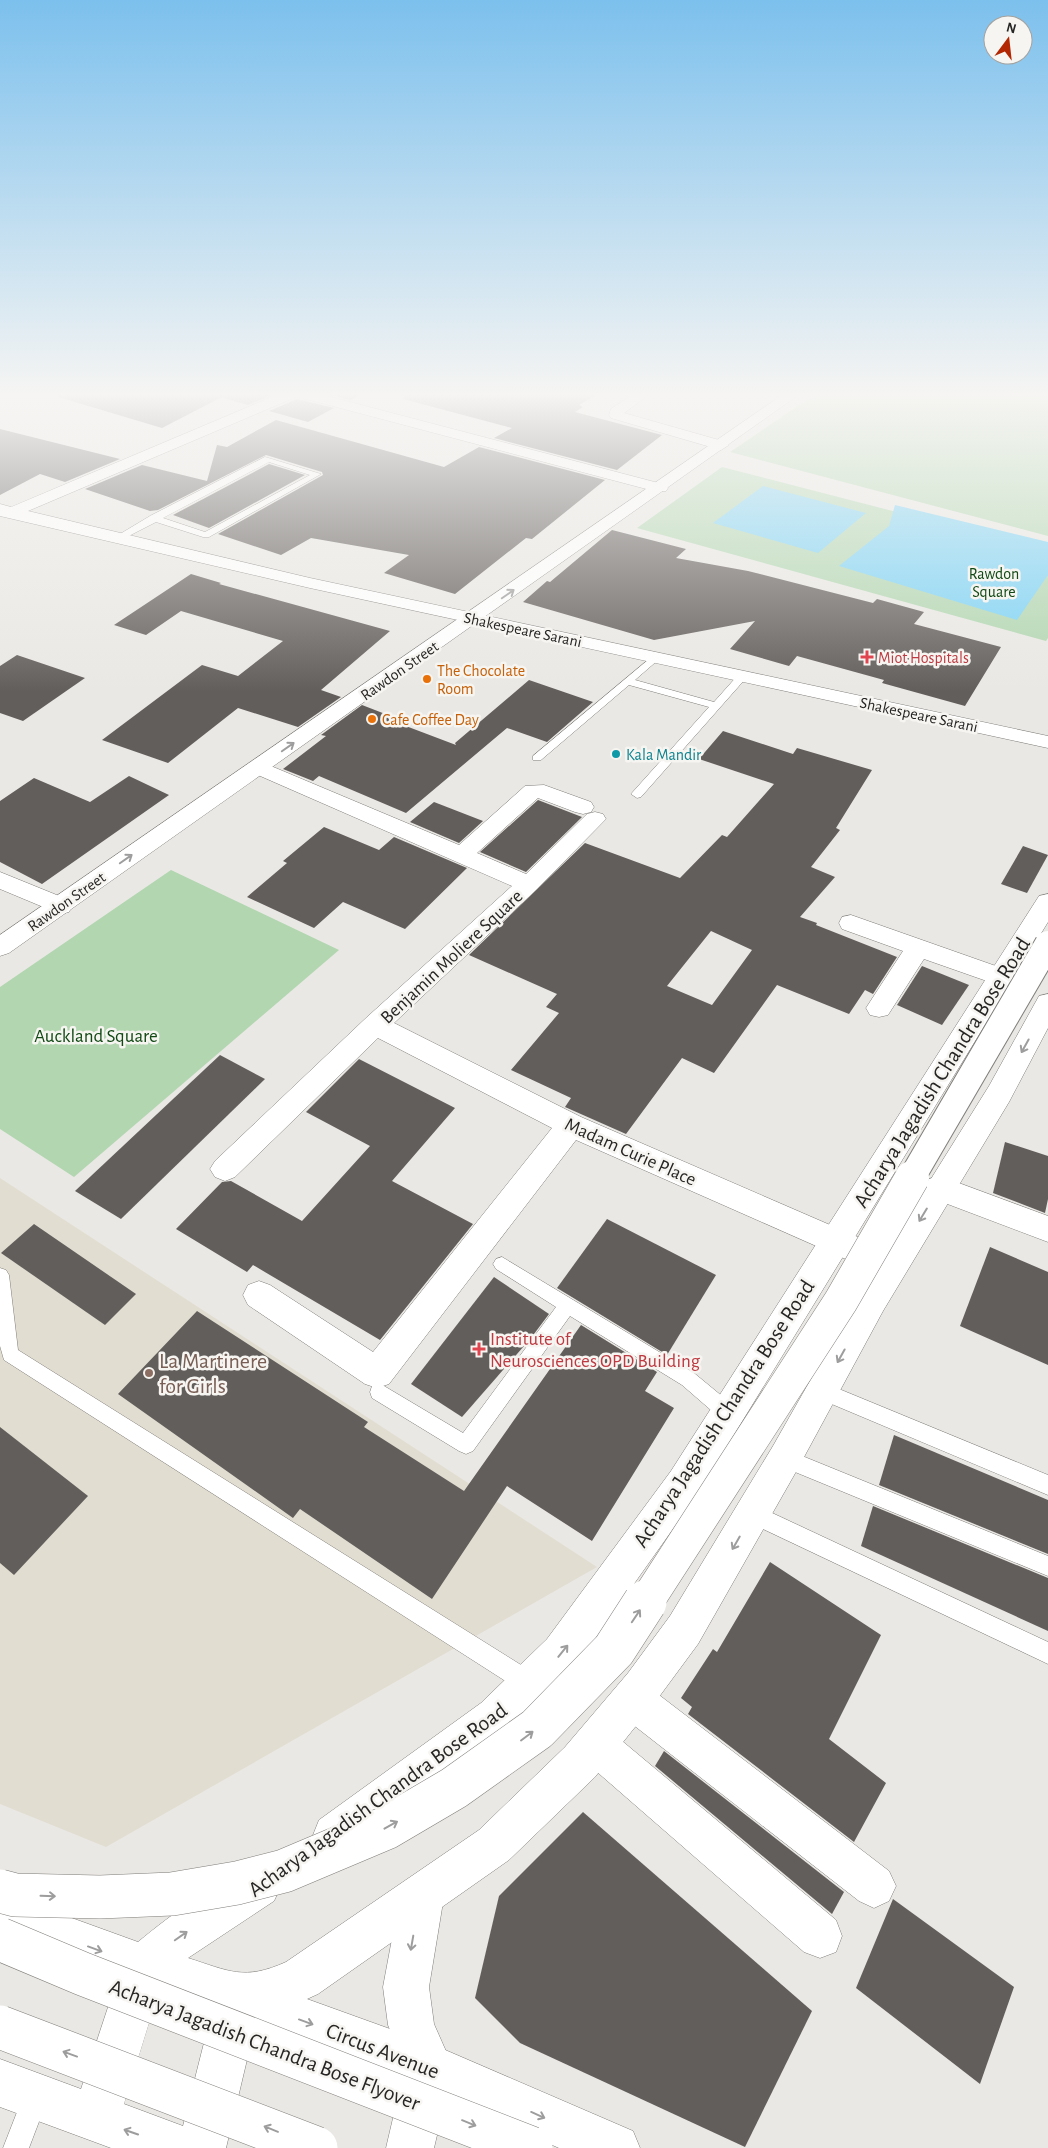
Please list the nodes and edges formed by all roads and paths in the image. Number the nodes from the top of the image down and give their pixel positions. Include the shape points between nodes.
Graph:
1 (56, 491) edge
2 (205, 491) edge
3 (285, 491) edge
4 (655, 491) edge
5 (4, 513) edge
6 (153, 518) junction
7 (120, 537) junction
8 (473, 618) junction
9 (654, 658) junction
10 (742, 676) junction
11 (627, 681) junction
12 (717, 706) junction
13 (1048, 742) edge
14 (537, 758) dead end
15 (259, 767) junction
16 (637, 794) dead end
17 (462, 855) junction
18 (0, 880) edge
19 (529, 884) junction
20 (1048, 902) edge
21 (60, 906) junction
22 (851, 923) dead end
23 (1048, 944) edge
24 (0, 947) edge
25 (918, 947) junction
26 (1001, 977) junction
27 (1048, 1003) edge
28 (879, 1008) dead end
29 (375, 1025) junction
30 (571, 1125) junction
31 (225, 1169) dead end
32 (940, 1188) junction
33 (1048, 1229) edge
34 (836, 1239) junction
35 (502, 1264) dead end
36 (893, 1266) junction
37 (0, 1275) edge
38 (259, 1295) dead end
39 (568, 1305) junction
40 (822, 1391) junction
41 (379, 1392) dead end
42 (728, 1412) junction
43 (785, 1458) junction
44 (1048, 1486) edge
45 (753, 1514) junction
46 (1048, 1566) edge
47 (1048, 1653) edge
48 (530, 1684) junction
49 (632, 1698) junction
50 (595, 1744) junction
51 (874, 1886) dead end
52 (0, 1891) edge
53 (422, 1896) junction
54 (0, 1914) edge
55 (820, 1936) dead end
56 (0, 1939) edge
57 (144, 1967) junction
58 (239, 1997) junction
59 (0, 2027) edge
60 (429, 2067) junction
61 (18, 2090) edge
62 (95, 2119) junction
63 (16, 2148) edge
64 (177, 2148) edge
65 (202, 2148) edge
66 (316, 2148) edge
67 (410, 2148) edge
68 (532, 2148) edge
69 (616, 2148) edge

1 - 5 main road
2 - 6 lane
3 - 6 lane via 203,536
8 -> 4 main road, Rawdon Street
5 - 7 main road, Shakespeare Sarani
6 - 7 lane
7 - 8 main road, Shakespeare Sarani
8 - 9 main road, Shakespeare Sarani
15 -> 8 main road, Rawdon Street
9 - 10 main road, Shakespeare Sarani
9 - 11 lane
10 - 12 lane
10 - 13 main road, Shakespeare Sarani
11 - 12 lane
11 - 14 lane
12 - 16 lane
15 - 17 main road, Benjamin Moliere Square
21 -> 15 main road, Rawdon Street
17 - 19 main road, Benjamin Moliere Square
17 - 19 main road via 534,791 544,792 589,813
18 - 21 main road
19 - 29 main road, Benjamin Moliere Square
20 - 26 main road, Acharya Jagadish Chandra Bose Road
21 - 24 main road, Rawdon Street
22 - 25 main road
52 -> 23 main road, bridge via 14,1895 100,1897 172,1894 284,1871 386,1828 454,1788 537,1729 614,1650 694,1529 855,1278
25 - 26 main road
25 - 28 main road
26 - 34 main road, Acharya Jagadish Chandra Bose Road
27 -> 32 main road via 998,1094
29 - 30 main road, Madam Curie Place
29 - 31 main road, Benjamin Moliere Square
30 - 34 main road, Madam Curie Place
30 - 38 main road via 377,1373
32 - 33 main road
32 -> 36 main road
34 - 36 main road, Madam Curie Place
34 - 42 main road, Acharya Jagadish Chandra Bose Road
35 - 39 lane
36 -> 40 main road
37 - 48 lane via 10,1354
39 - 41 lane via 466,1444
39 - 42 lane via 688,1379
40 - 43 main road
40 - 44 lane
48 -> 42 main road, Acharya Jagadish Chandra Bose Road via 561,1653 684,1483
43 - 45 main road
43 - 46 lane
45 - 47 lane
45 -> 49 main road via 684,1630
57 -> 48 main road, Acharya Jagadish Chandra Bose Road via 179,1937 349,1825 495,1718
49 - 50 main road
49 - 51 main road
50 - 53 main road via 494,1845
50 - 55 main road
53 - 58 main road via 302,1978 272,1992
53 -> 60 main road via 406,1987 411,2025
54 -> 57 main road
56 -> 68 main road, Acharya Jagadish Chandra Bose Flyover, bridge
57 - 58 main road, Circus Avenue
57 - 62 main road
58 -> 60 main road, Circus Avenue
58 - 65 main road
66 -> 59 main road, bridge
60 - 67 main road
60 -> 69 main road, Circus Avenue
61 - 62 main road
61 - 63 lane
64 -> 62 main road

